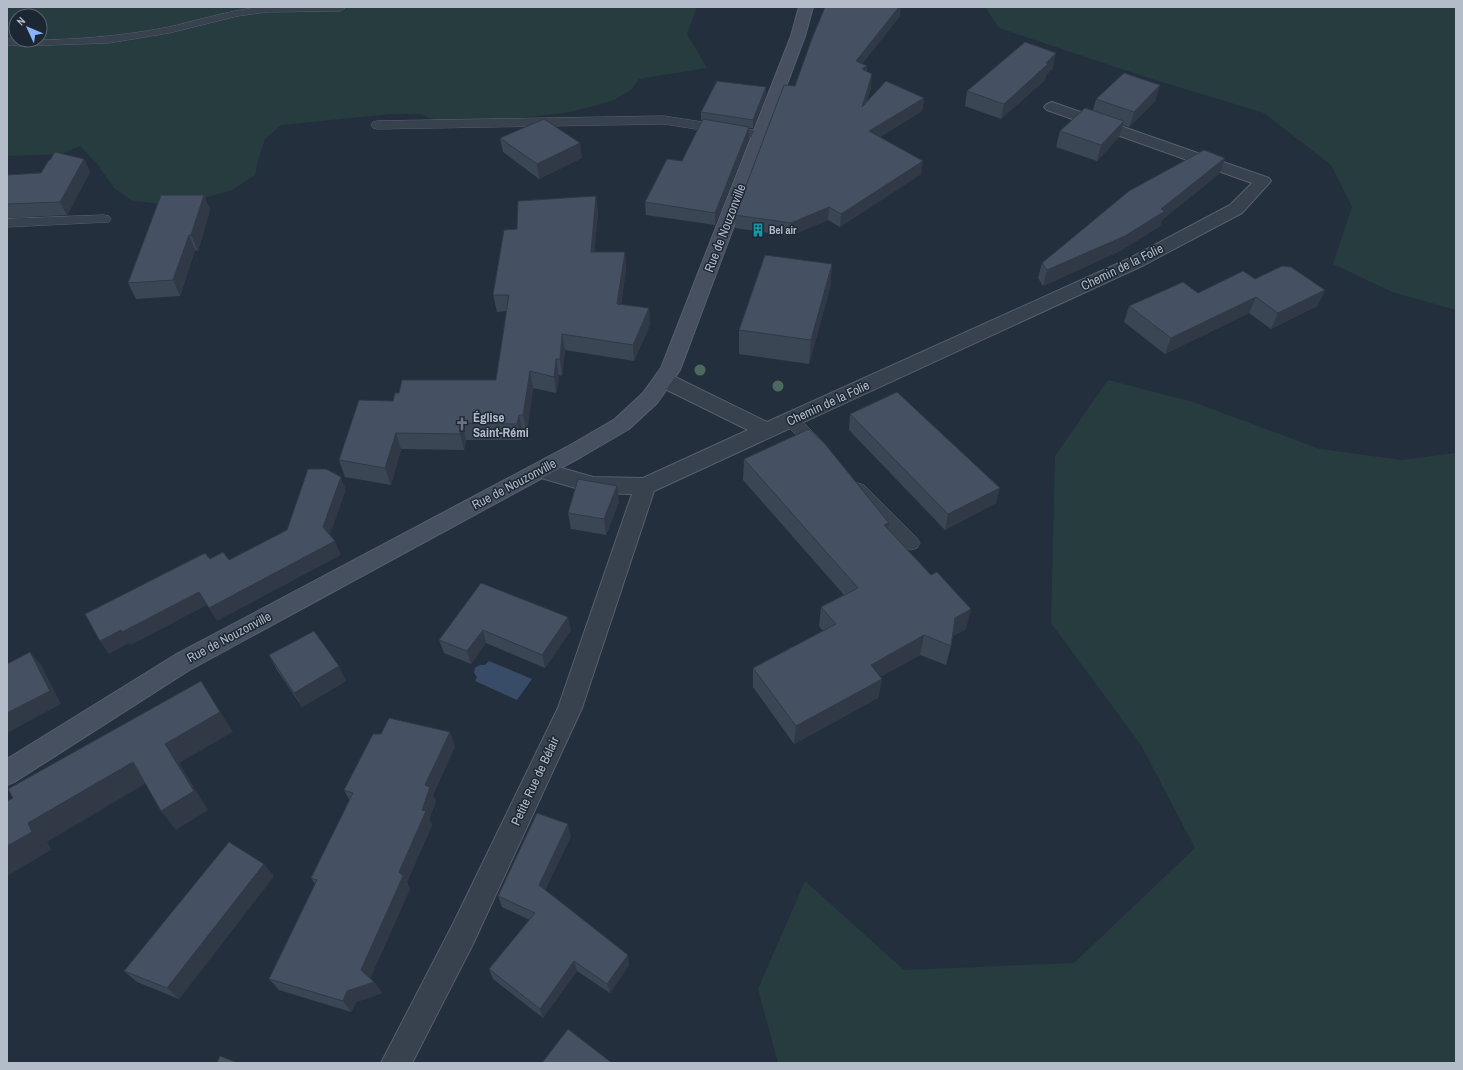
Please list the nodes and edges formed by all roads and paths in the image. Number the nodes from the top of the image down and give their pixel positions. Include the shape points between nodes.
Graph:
1 (806, 7) edge
2 (340, 8) edge
3 (7, 42) edge
4 (1052, 107) dead end
5 (377, 125) dead end
6 (760, 135) junction
7 (104, 219) dead end
8 (7, 223) edge
9 (664, 380) junction
10 (791, 420) junction
11 (767, 431) junction
12 (829, 459) edge
13 (541, 470) junction
14 (846, 476) edge
15 (645, 486) junction
16 (911, 543) dead end
17 (183, 662) junction
18 (7, 755) edge
19 (7, 773) edge
20 (396, 1063) edge

1 - 6 main road, Rue de Nouzonville via 798,36
2 - 3 lane via 267,9 238,13 169,30 109,40
4 - 10 street, Chemin de la Folie via 1263,182 1236,209 1136,262
5 - 6 lane via 664,120
6 - 9 main road, Rue de Nouzonville
7 - 8 lane
9 - 11 street
9 - 13 main road, Rue de Nouzonville via 650,398 622,424
10 - 11 street, Chemin de la Folie
10 - 12 lane
11 - 15 street, Chemin de la Folie
13 - 15 street, Chemin de la Folie via 593,485
13 - 17 main road, Rue de Nouzonville
14 - 16 lane
15 - 20 street, Petite Rue de Bélair via 570,708 463,934
17 - 18 main road via 99,702
17 - 19 main road, Rue de Nouzonville

